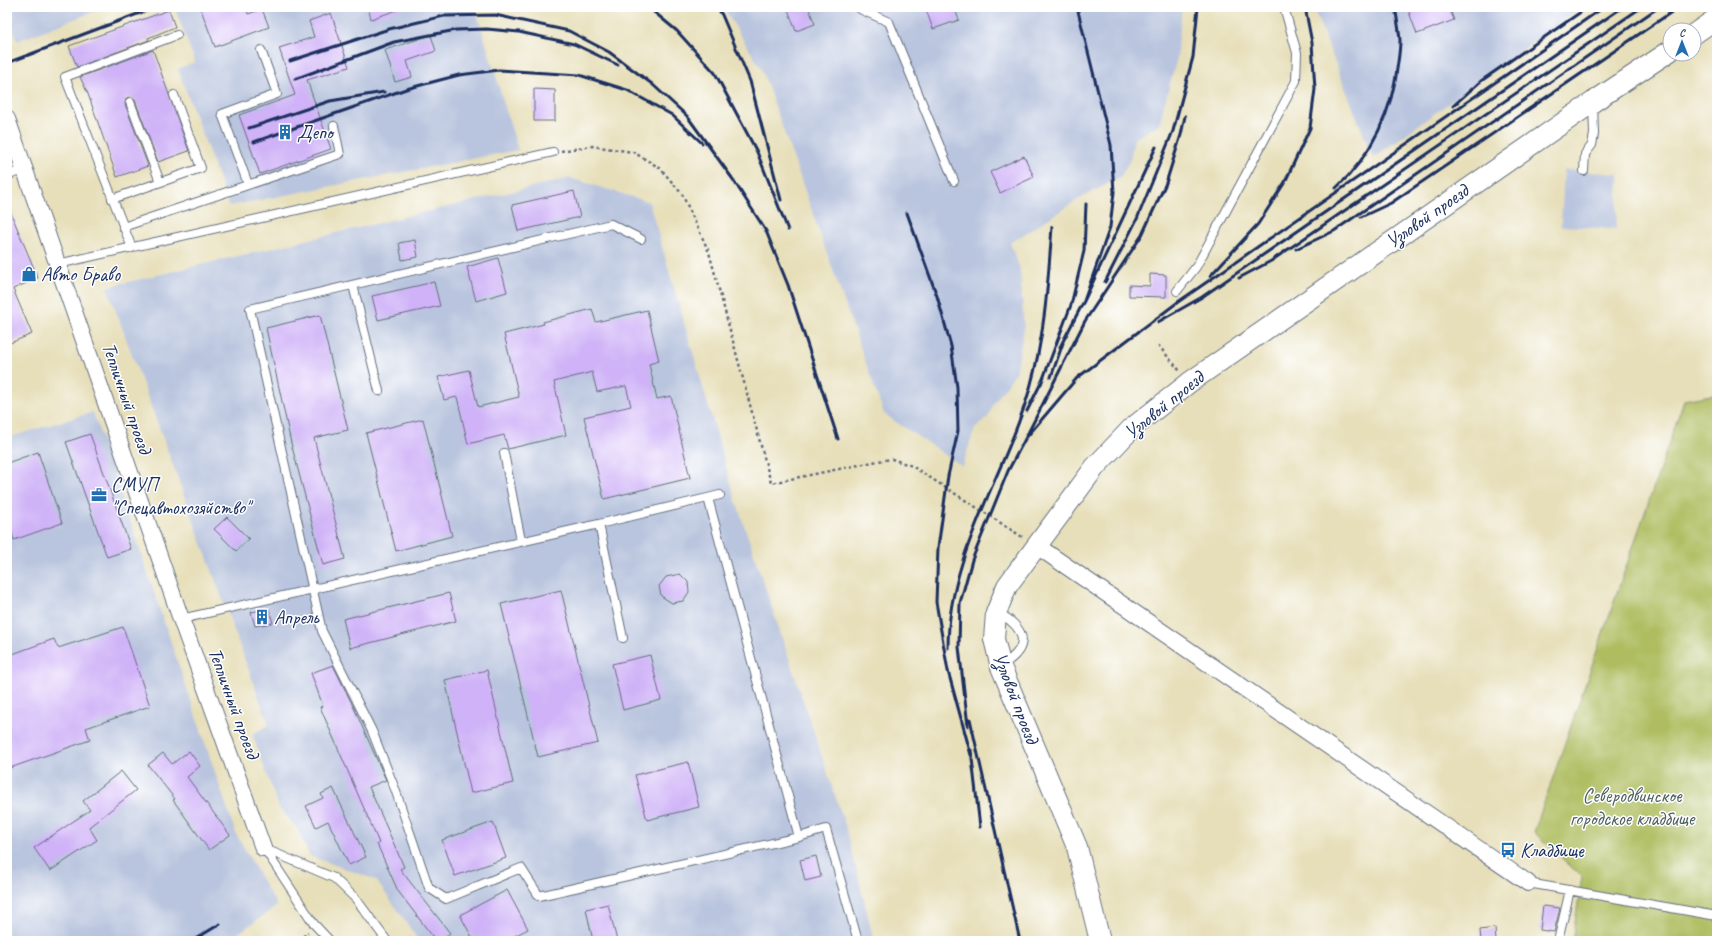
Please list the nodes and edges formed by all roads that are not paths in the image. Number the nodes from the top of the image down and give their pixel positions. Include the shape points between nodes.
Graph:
1 (858, 7) edge
2 (1284, 7) edge
3 (1717, 18) edge
4 (1702, 28) edge
5 (1717, 32) edge
6 (177, 35) dead end
7 (1702, 40) edge
8 (261, 50) dead end
9 (1662, 57) edge
10 (174, 95) dead end
11 (130, 102) dead end
12 (1593, 102) junction
13 (7, 119) edge
14 (334, 126) dead end
15 (553, 152) road end
16 (24, 170) junction
17 (1584, 171) dead end
18 (7, 176) edge
19 (954, 181) dead end
20 (160, 182) junction
21 (248, 184) junction
22 (112, 199) junction
23 (123, 226) junction
24 (641, 239) dead end
25 (132, 248) junction
26 (58, 264) junction
27 (353, 285) junction
28 (1177, 291) dead end
29 (379, 391) dead end
30 (504, 453) dead end
31 (720, 495) dead end
32 (708, 498) junction
33 (599, 524) junction
34 (521, 541) junction
35 (1036, 546) junction
36 (312, 589) junction
37 (996, 613) junction
38 (181, 619) junction
39 (623, 638) dead end
40 (1001, 667) junction
41 (799, 837) junction
42 (264, 848) junction
43 (1528, 883) joint
44 (1570, 890) junction
45 (1717, 916) edge
46 (330, 941) edge
47 (387, 941) edge
48 (858, 941) edge
49 (1100, 941) edge
50 (1558, 941) edge

1 - 19 lane via 889,22
2 - 28 lane via 1297,53 1296,81 1196,267
3 - 4 street
5 - 7 street
6 - 22 lane via 65,77
8 - 21 lane via 277,94 222,114
9 - 12 street, Узловой проезд
10 - 20 lane via 201,168
11 - 20 lane
12 - 17 lane via 1594,134 1592,145 1585,154
12 - 35 street, Узловой проезд via 1190,382 1132,428 1095,467
13 - 16 street, Тепличный проезд
14 - 21 lane via 340,154
15 - 25 lane
16 - 18 lane
16 - 26 street, Тепличный проезд
20 - 22 lane
21 - 23 lane
22 - 23 lane
23 - 25 lane
24 - 27 lane via 612,224
25 - 26 lane
26 - 38 street, Тепличный проезд
27 - 29 lane
27 - 36 lane via 250,309
30 - 34 lane
31 - 32 lane
32 - 33 lane
32 - 41 lane
33 - 34 lane
33 - 39 lane
34 - 36 lane
35 - 37 street, Узловой проезд via 1007,586
35 - 43 street
36 - 38 lane
36 - 41 lane via 322,631 372,730 429,888 446,898 521,868 539,896
37 - 40 street, Узловой проезд via 994,639
37 - 40 lane via 1007,617 1015,626 1022,645
38 - 42 street, Тепличный проезд
40 - 49 street, Узловой проезд via 1077,847
41 - 48 lane via 826,829
42 - 46 lane via 314,924
42 - 47 lane via 334,878 356,899
43 - 44 lane
44 - 45 lane
44 - 50 lane

